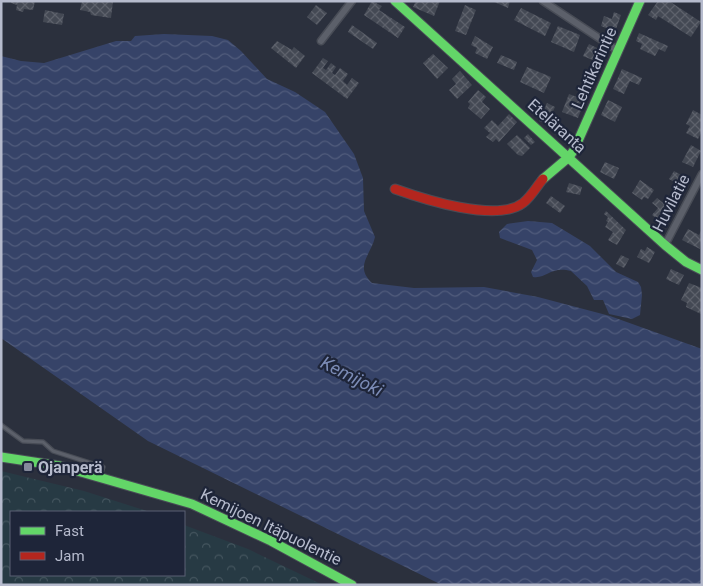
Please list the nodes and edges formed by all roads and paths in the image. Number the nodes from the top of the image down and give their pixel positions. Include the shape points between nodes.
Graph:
1 (352, 1) edge
2 (395, 1) edge
3 (543, 1) edge
4 (640, 1) edge
5 (321, 41) dead end
6 (617, 50) junction
7 (569, 157) junction
8 (702, 174) edge
9 (395, 189) dead end
10 (665, 245) junction
11 (702, 270) edge
12 (1, 425) edge
13 (1, 456) edge
14 (100, 477) junction
15 (352, 585) edge

1 - 5 street
2 - 7 street, Eteläranta
3 - 6 street
4 - 6 street, Lehtikarintie
6 - 7 street, Lehtikarintie
7 - 9 street, Lehtikarintie via 545,176 523,203 510,208 478,210 452,206
7 - 10 street, Eteläranta
8 - 10 street, Huvilatie
10 - 11 street, Eteläranta
12 - 14 lane via 23,441 44,442 53,451 103,467
13 - 14 street, Kemijoen Itäpuolentie
14 - 15 street, Kemijoen Itäpuolentie via 192,504 271,541

